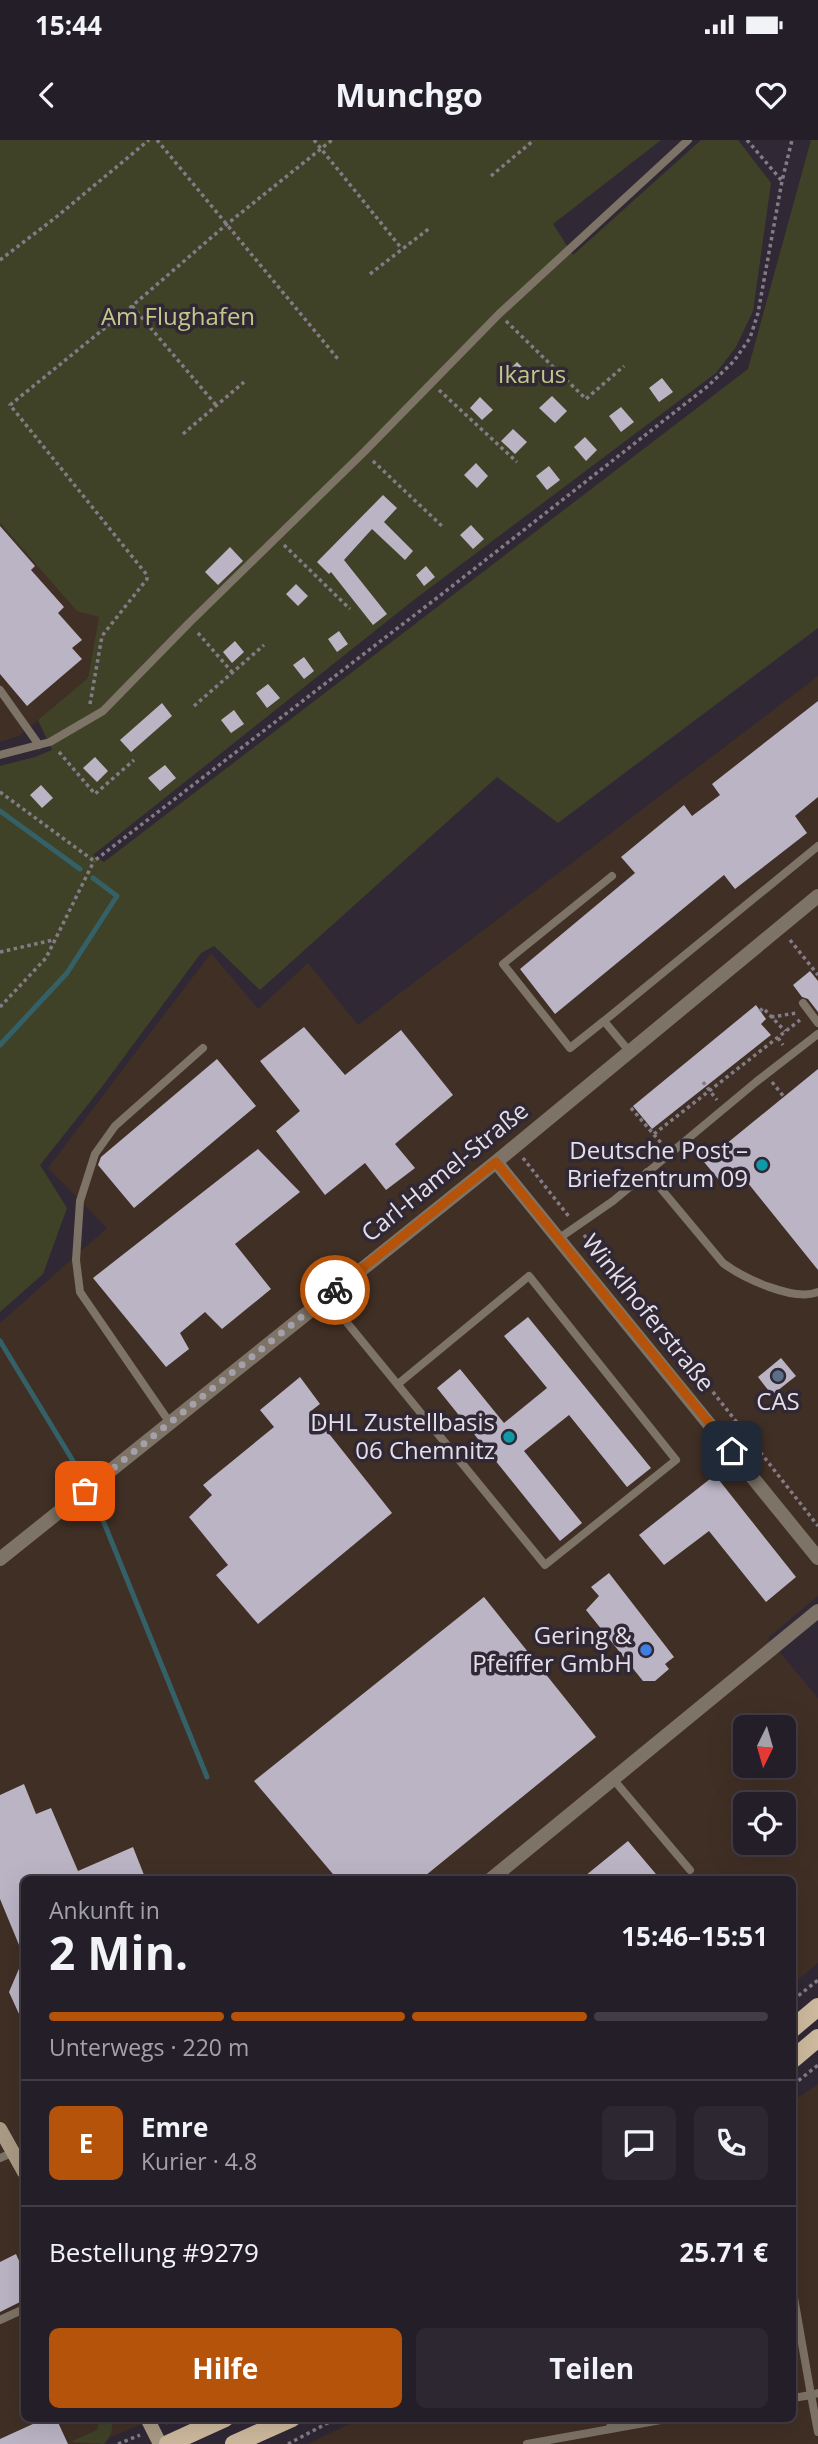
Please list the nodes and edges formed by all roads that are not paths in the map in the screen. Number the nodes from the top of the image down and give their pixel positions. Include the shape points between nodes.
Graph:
1 (688, 140) edge
2 (0, 690) edge
3 (39, 745) junction
4 (0, 755) edge
5 (818, 846) edge
6 (612, 876) dead end
7 (818, 896) edge
8 (803, 1003) dead end
9 (604, 1021) junction
10 (818, 1023) edge
11 (818, 1034) edge
12 (203, 1048) dead end
13 (629, 1051) junction
14 (496, 1162) junction
15 (647, 1172) junction
16 (558, 1239) junction
17 (818, 1292) edge
18 (326, 1297) junction
19 (398, 1384) junction
20 (170, 1423) junction
21 (818, 1558) edge
22 (0, 1559) edge
23 (818, 1611) edge
24 (614, 1779) junction
25 (691, 1870) dead end
26 (495, 1876) edge
27 (818, 2007) edge
28 (796, 2025) edge
29 (818, 2038) edge
30 (796, 2056) edge
31 (0, 2129) edge
32 (14, 2151) junction
33 (0, 2158) edge
34 (21, 2166) edge
35 (796, 2306) edge
36 (21, 2310) edge
37 (0, 2320) edge
38 (815, 2394) edge
39 (796, 2397) edge
40 (150, 2422) edge
41 (216, 2422) edge
42 (283, 2422) edge
43 (616, 2422) edge
44 (649, 2422) edge
45 (608, 2429) junction
46 (818, 2432) edge
47 (160, 2444) edge
48 (168, 2444) edge
49 (234, 2444) edge
50 (527, 2444) edge

1 - 3 lane via 499,314 103,711
2 - 3 lane
3 - 4 lane
5 - 9 lane
6 - 9 lane via 503,964 570,1048
7 - 13 street, Carl-Hamel-Straße
8 - 10 lane
9 - 13 lane
11 - 15 lane
12 - 20 lane via 115,1126 95,1154 80,1201 76,1260 80,1292
13 - 14 street, Carl-Hamel-Straße
14 - 16 street, Winklhoferstraße
14 - 18 street, Carl-Hamel-Straße
15 - 16 lane
15 - 17 lane via 723,1264 799,1296
16 - 21 street, Winklhoferstraße
18 - 19 lane
18 - 20 street, Carl-Hamel-Straße
19 - 19 lane via 545,1565 676,1460 529,1276
20 - 22 street, Carl-Hamel-Straße
23 - 24 street
24 - 25 lane
24 - 26 street
27 - 28 main road
29 - 30 main road
31 - 32 main road
32 - 33 lane
32 - 34 main road
35 - 38 lane
36 - 37 lane
38 - 39 lane
38 - 46 lane
40 - 47 main road
41 - 48 main road
42 - 49 main road
43 - 45 lane
44 - 45 lane
45 - 50 lane

